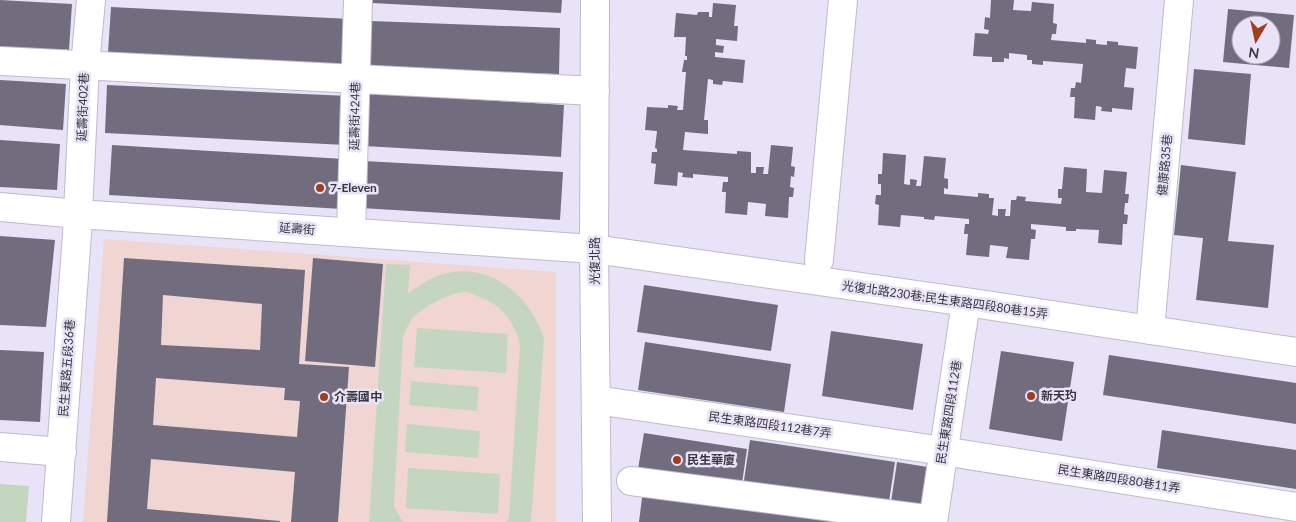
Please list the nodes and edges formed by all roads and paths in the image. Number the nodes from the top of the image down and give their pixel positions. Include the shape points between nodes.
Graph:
1 (91, 0) edge
2 (358, 0) edge
3 (595, 0) edge
4 (843, 0) edge
5 (1179, 0) edge
6 (0, 61) edge
7 (85, 66) junction
8 (356, 80) junction
9 (595, 91) junction
10 (0, 208) edge
11 (78, 214) junction
12 (352, 232) junction
13 (594, 249) junction
14 (820, 260) dead end
15 (966, 302) junction
16 (1150, 330) junction
17 (1296, 352) edge
18 (596, 400) junction
19 (0, 447) edge
20 (943, 451) junction
21 (62, 452) junction
22 (631, 481) dead end
23 (1296, 507) edge
24 (933, 521) edge
25 (56, 522) edge
26 (597, 522) edge

1 - 7 street, 延壽街402巷
2 - 8 street, 延壽街424巷
3 - 9 street, 光復北路
4 - 14 street
5 - 16 street, 健康路35巷
6 - 7 street
7 - 8 street
7 - 11 street, 延壽街402巷
8 - 9 street
8 - 12 street, 延壽街424巷
9 - 13 street, 光復北路
10 - 11 street, 延壽街
11 - 12 street, 延壽街
11 - 21 street, 民生東路五段36巷
12 - 13 street, 延壽街
13 - 15 street, 光復北路230巷;民生東路四段80巷15弄
13 - 18 street, 光復北路
15 - 16 street, 光復北路230巷;民生東路四段80巷15弄
15 - 20 street, 民生東路四段112巷
16 - 17 street, 光復北路230巷;民生東路四段80巷15弄
18 - 20 street, 民生東路四段112巷7弄
18 - 26 street, 光復北路
19 - 21 street
20 - 23 street, 民生東路四段80巷11弄
20 - 24 street, 民生東路四段112巷
21 - 25 street, 民生東路五段36巷
22 - 24 street

